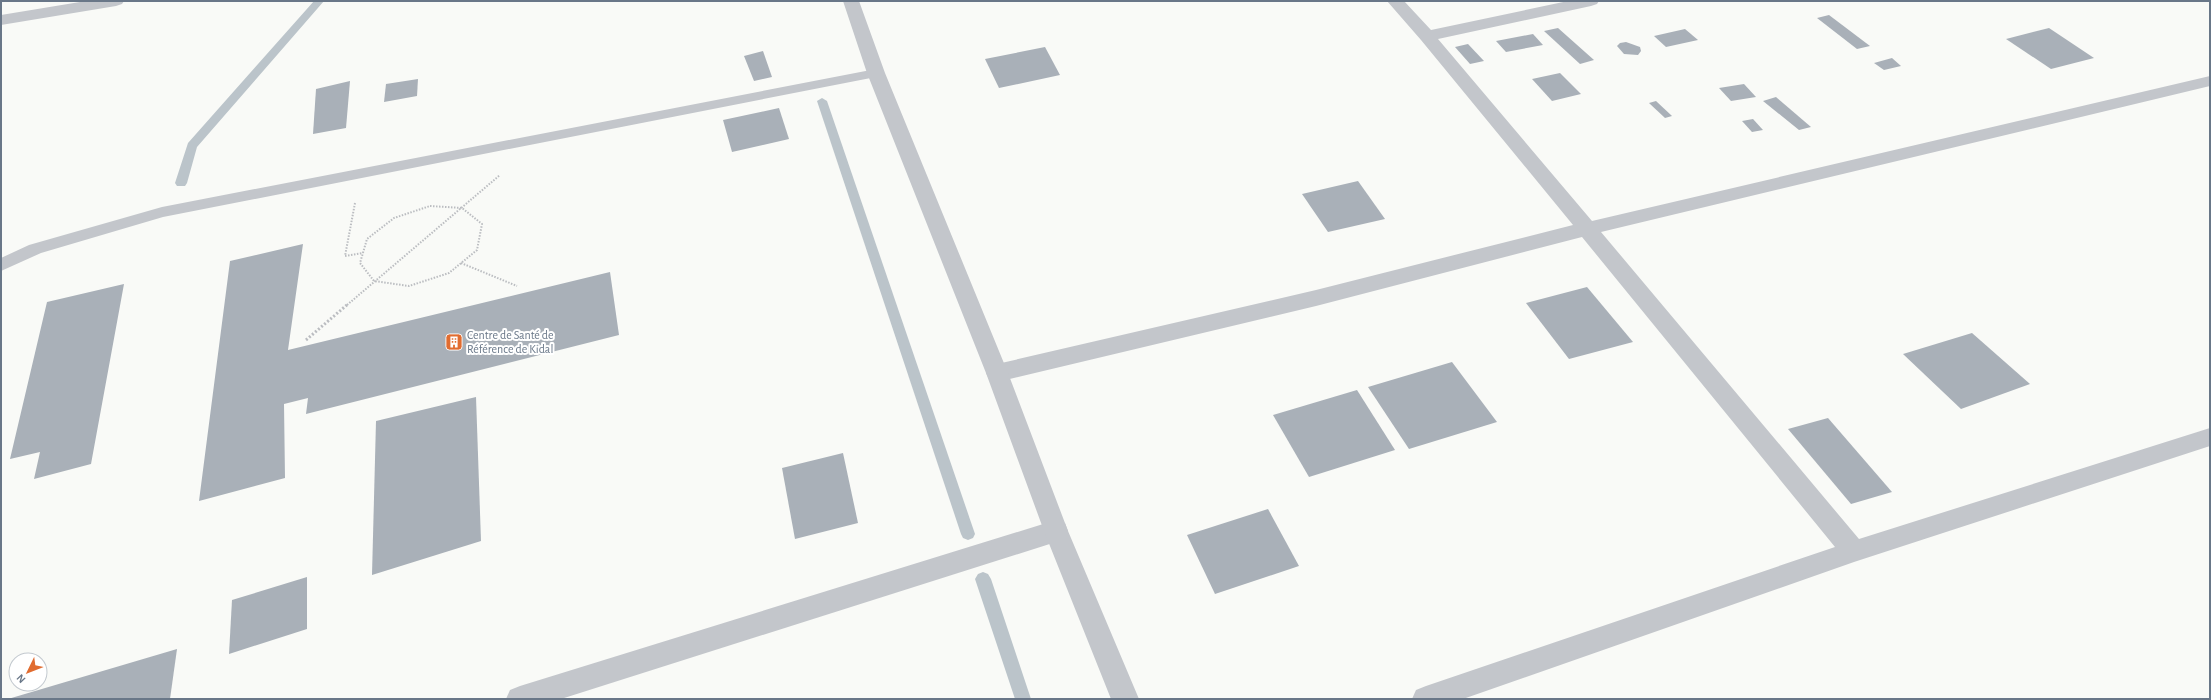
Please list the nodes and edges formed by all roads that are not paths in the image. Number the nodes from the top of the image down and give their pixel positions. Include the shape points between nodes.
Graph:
1 (116, 1) edge
2 (851, 1) edge
3 (1395, 1) edge
4 (1591, 1) edge
5 (1, 20) edge
6 (1427, 36) junction
7 (876, 73) junction
8 (2210, 81) edge
9 (1586, 229) junction
10 (1, 265) edge
11 (997, 373) junction
12 (2210, 437) edge
13 (1056, 531) junction
14 (1854, 551) junction
15 (520, 699) edge
16 (1125, 699) edge
17 (1426, 699) edge

1 - 5 street
2 - 7 street
3 - 6 street
4 - 6 street
6 - 9 street
7 - 10 lane via 162,212 35,249
7 - 11 street
8 - 9 street
9 - 11 street via 1316,298
9 - 14 street
11 - 13 street
12 - 14 street
13 - 15 street
13 - 16 street
14 - 17 street

